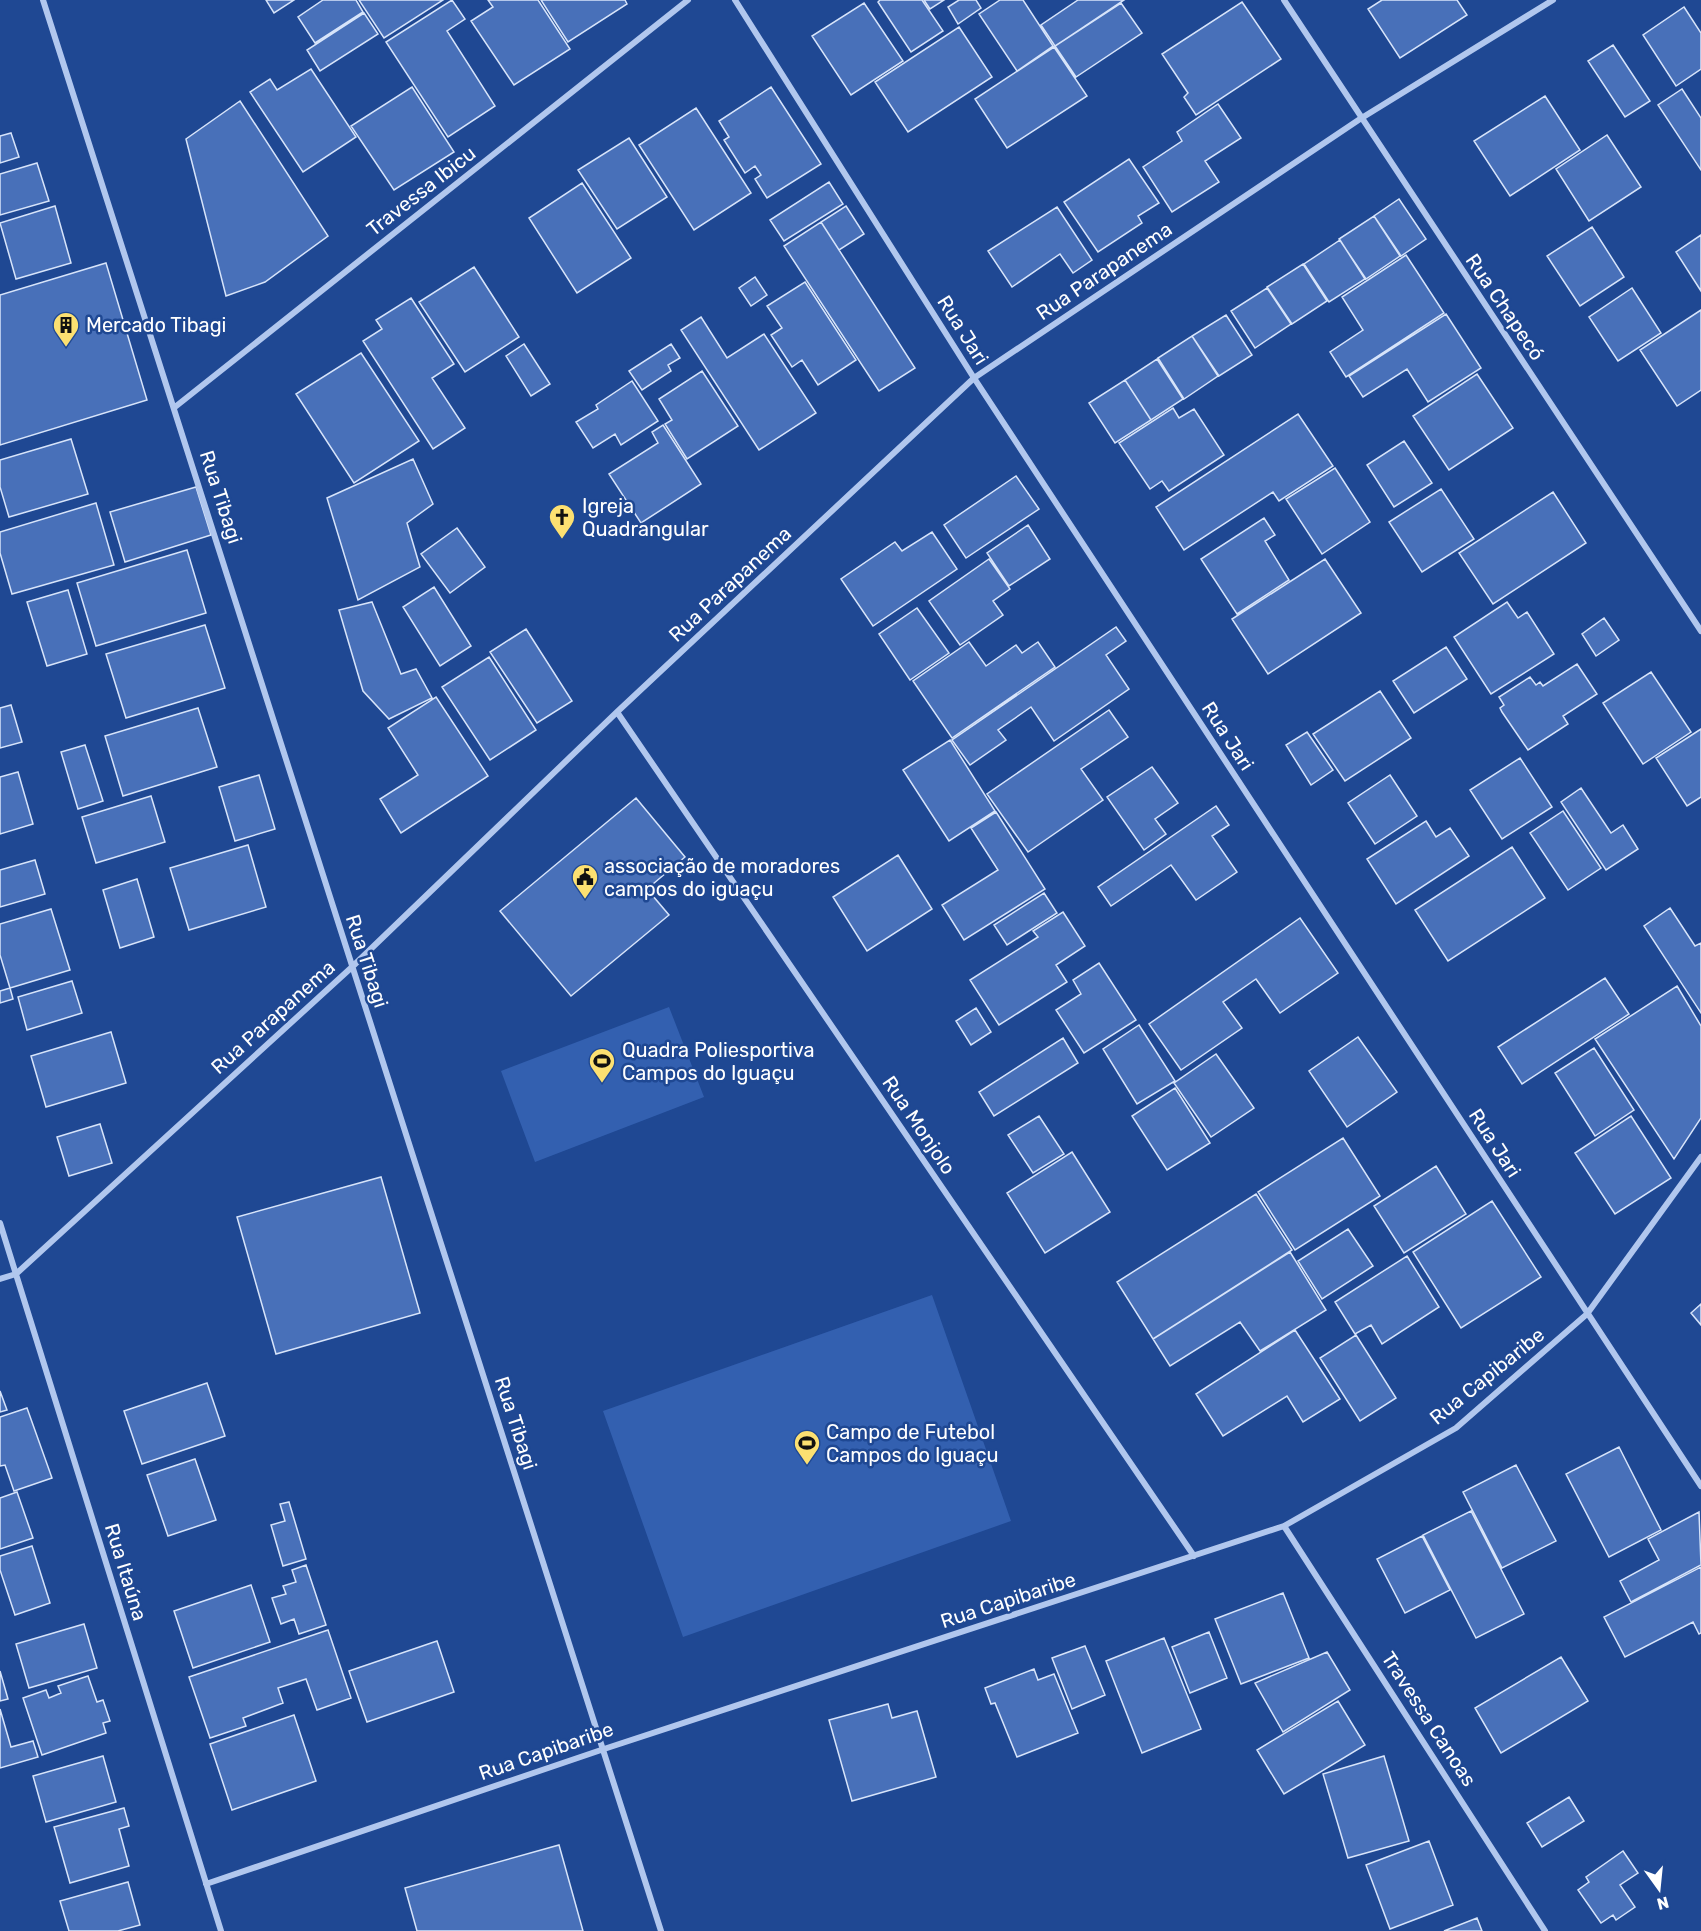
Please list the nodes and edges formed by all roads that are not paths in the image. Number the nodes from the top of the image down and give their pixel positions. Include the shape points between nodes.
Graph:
1 (43, 0) edge
2 (688, 0) edge
3 (735, 0) edge
4 (1284, 0) edge
5 (1553, 0) edge
6 (1360, 119) junction
7 (974, 378) junction
8 (175, 407) junction
9 (1701, 631) edge
10 (617, 712) junction
11 (352, 967) junction
12 (1701, 1157) edge
13 (0, 1223) edge
14 (16, 1274) junction
15 (0, 1279) edge
16 (1587, 1314) junction
17 (1701, 1486) edge
18 (1284, 1526) junction
19 (1194, 1556) junction
20 (604, 1749) junction
21 (206, 1884) junction
22 (221, 1931) edge
23 (661, 1931) edge
24 (1545, 1931) edge

1 - 8 street, Rua Tibagi
2 - 8 street, Travessa Ibicu
3 - 7 street, Rua Jari
4 - 6 street, Rua Chapecó
5 - 6 street, Rua Parapanema
6 - 7 street, Rua Parapanema
6 - 9 street, Rua Chapecó
7 - 10 street, Rua Parapanema
7 - 16 street, Rua Jari
8 - 11 street, Rua Tibagi
10 - 11 street, Rua Parapanema
10 - 19 street, Rua Monjolo
11 - 14 street, Rua Parapanema
11 - 20 street, Rua Tibagi
12 - 16 street, Rua Capibaribe
13 - 14 street, Rua Itaúna
14 - 15 street, Rua Parapanema
14 - 21 street, Rua Itaúna
16 - 17 street, Rua Jari
16 - 18 street, Rua Capibaribe via 1456,1428
18 - 19 street, Rua Capibaribe
18 - 24 street, Travessa Canoas
19 - 20 street, Rua Capibaribe
20 - 21 street, Rua Capibaribe
20 - 23 street, Rua Tibagi
21 - 22 street, Rua Itaúna

